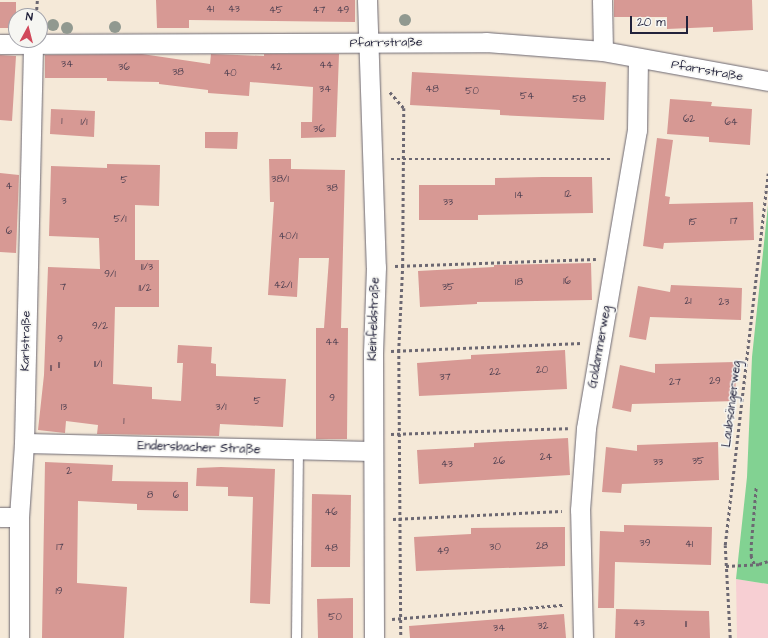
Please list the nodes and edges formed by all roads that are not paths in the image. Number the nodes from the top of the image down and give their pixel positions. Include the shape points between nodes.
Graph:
1 (367, 0) edge
2 (602, 0) edge
3 (370, 43) junction
4 (48, 44) edge
5 (33, 48) edge
6 (604, 51) junction
7 (638, 58) junction
8 (768, 81) edge
9 (24, 443) junction
10 (373, 443) junction
11 (298, 451) junction
12 (0, 517) edge
13 (19, 517) junction
14 (374, 629) edge
15 (19, 638) edge
16 (296, 638) edge
17 (583, 638) edge

1 - 3 street, Kleinfeldstraße
2 - 6 street
3 - 4 street, Pfarrstraße
3 - 6 street, Pfarrstraße via 486,42
3 - 10 street, Kleinfeldstraße via 376,267
5 - 9 street, Karlstraße
6 - 7 street, Pfarrstraße
7 - 8 street, Pfarrstraße
7 - 17 street, Goldammerweg via 637,130 633,159 586,428 580,510
9 - 11 street, Endersbacher Straße
9 - 13 street, Karlstraße
10 - 11 street, Endersbacher Straße
10 - 14 street, Kleinfeldstraße
11 - 16 lane
12 - 13 street
13 - 15 street, Karlstraße

